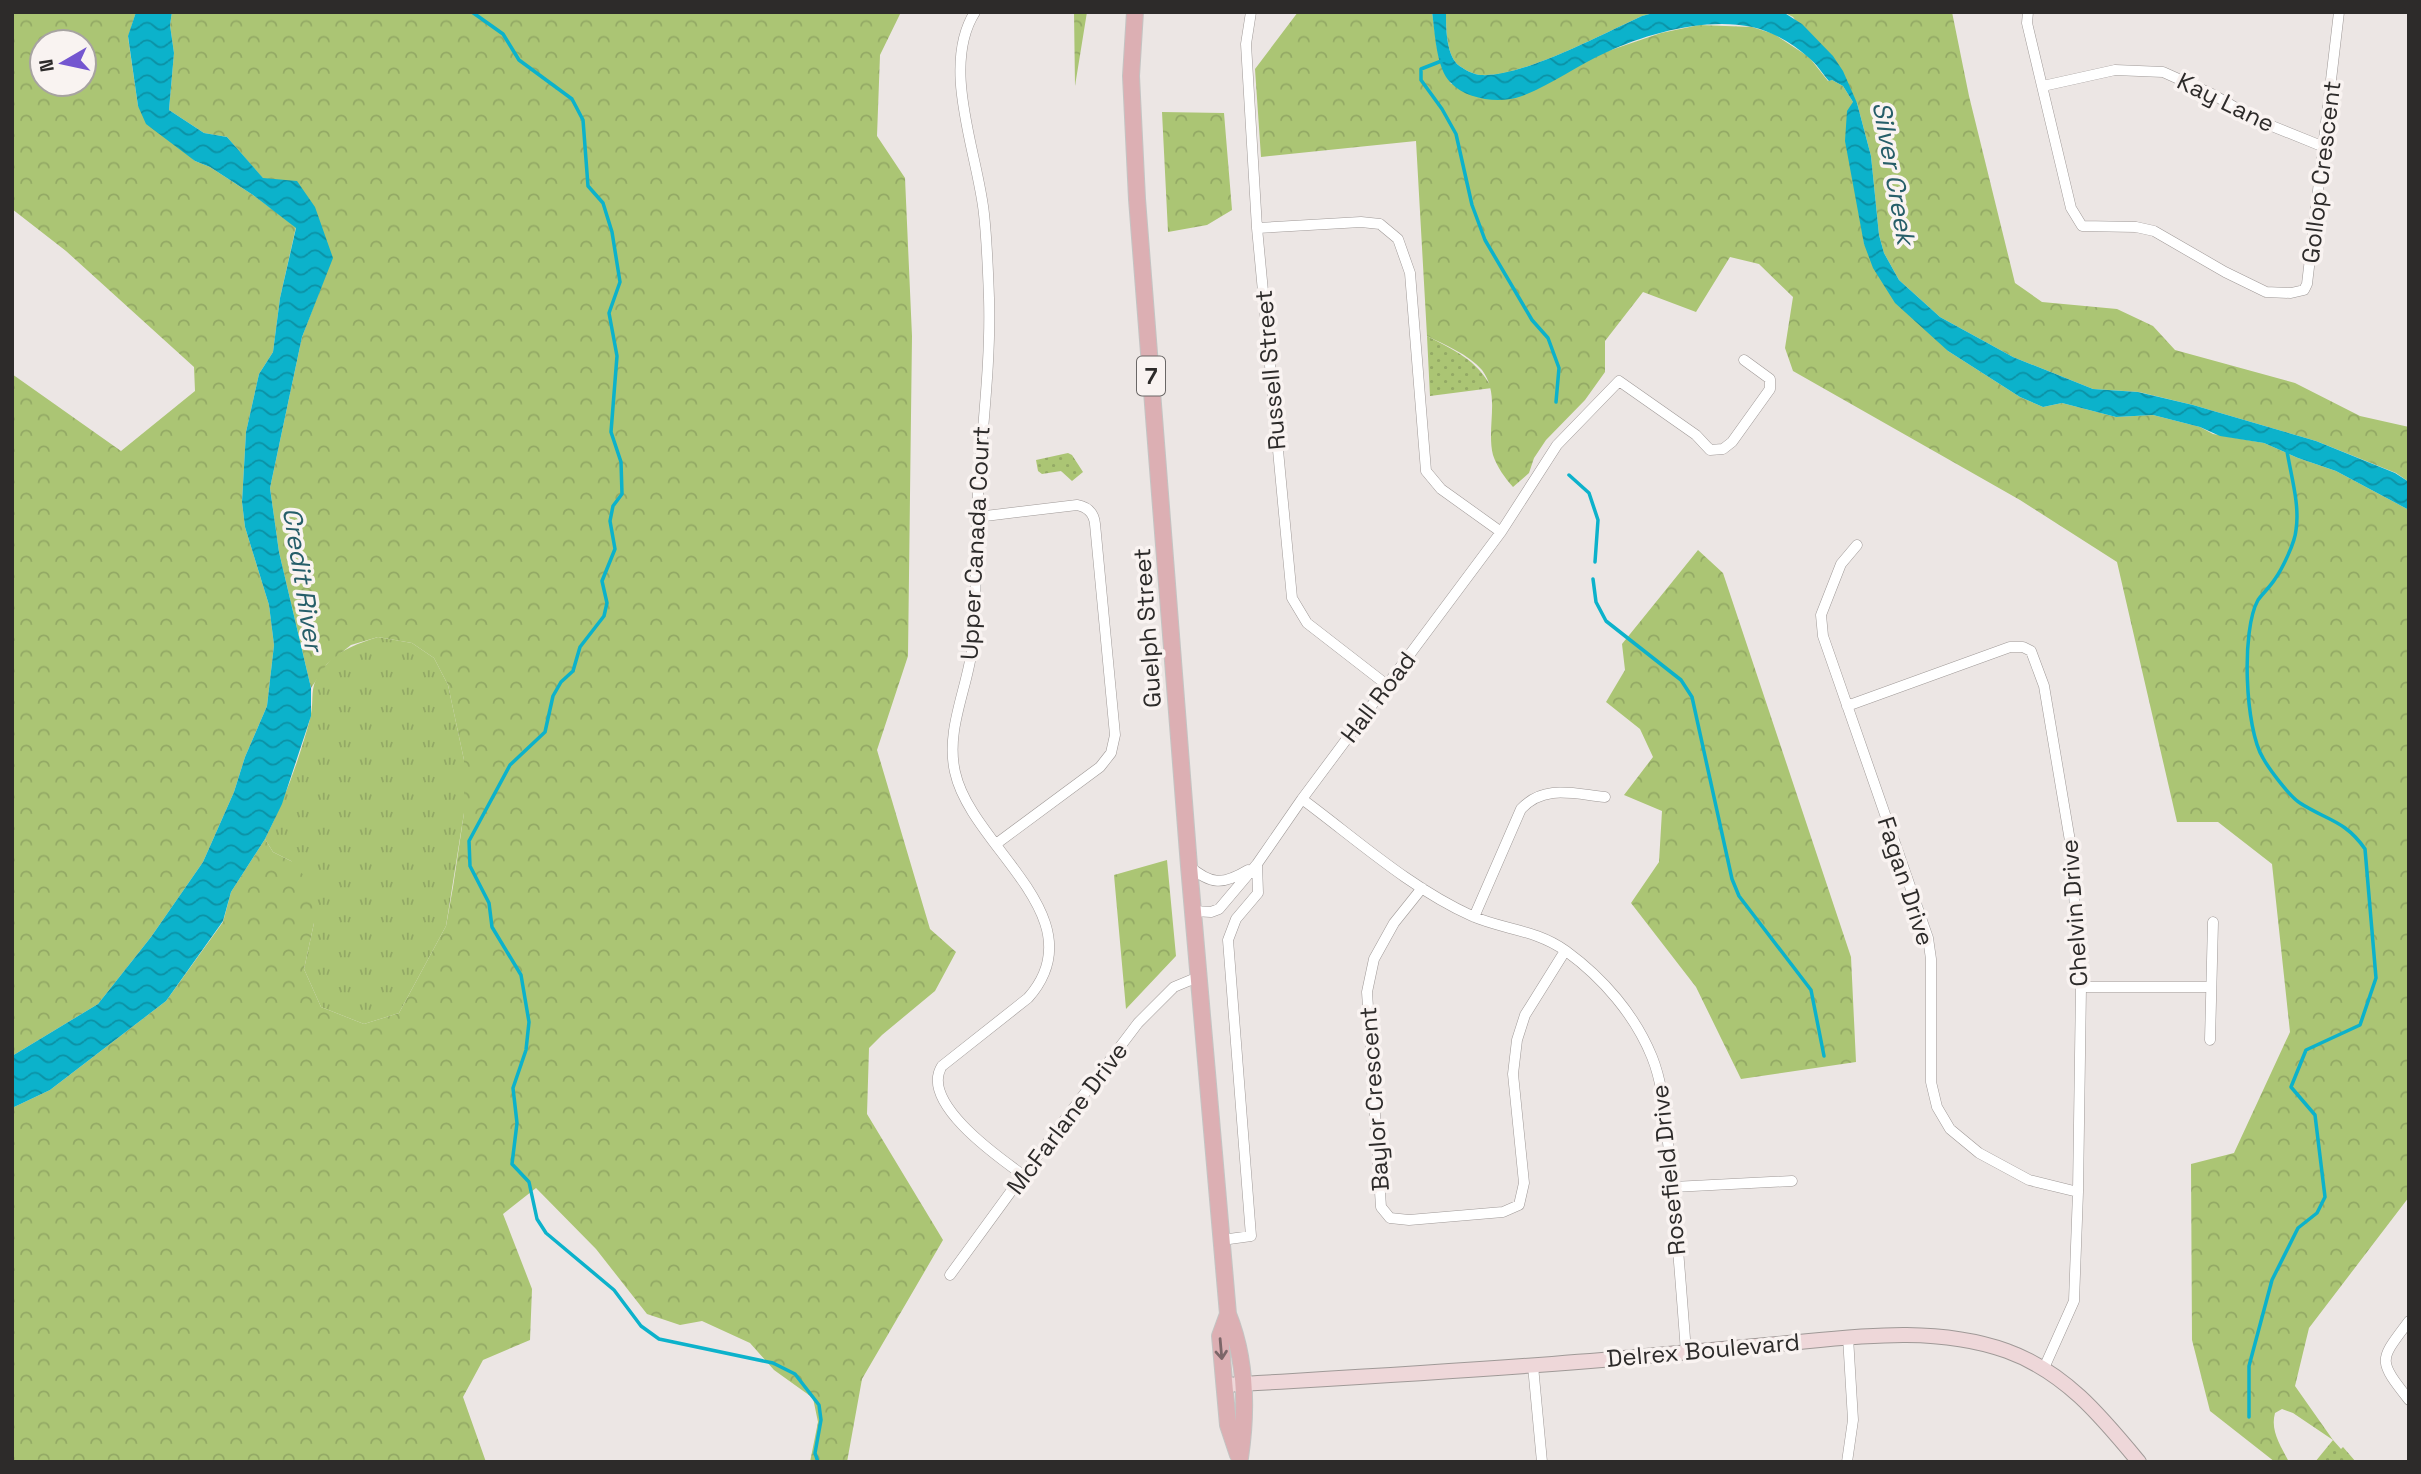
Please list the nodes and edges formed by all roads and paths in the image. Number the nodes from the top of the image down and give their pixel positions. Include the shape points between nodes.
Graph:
1 (975, 12) edge
2 (1135, 12) edge
3 (1251, 12) edge
4 (2028, 12) edge
5 (2339, 12) edge
6 (2043, 86) junction
7 (2324, 147) junction
8 (1257, 228) junction
9 (1744, 360) dead end
10 (976, 517) junction
11 (1501, 532) junction
12 (1857, 545) dead end
13 (1387, 685) junction
14 (1847, 706) junction
15 (1605, 797) dead end
16 (1302, 799) junction
17 (996, 844) junction
18 (1257, 864) junction
19 (1189, 866) junction
20 (1422, 888) junction
21 (1194, 911) junction
22 (1474, 917) junction
23 (2213, 922) dead end
24 (1565, 951) junction
25 (1198, 977) junction
26 (2081, 987) junction
27 (2210, 987) junction
28 (2210, 1040) dead end
29 (1023, 1175) junction
30 (1792, 1181) dead end
31 (1673, 1187) junction
32 (2078, 1192) junction
33 (1222, 1240) junction
34 (950, 1275) dead end
35 (1228, 1314) junction
36 (2409, 1321) edge
37 (1848, 1337) junction
38 (1686, 1352) junction
39 (1533, 1366) junction
40 (2044, 1368) junction
41 (1242, 1384) junction
42 (1224, 1385) junction
43 (2409, 1400) edge
44 (1240, 1460) edge
45 (1542, 1462) edge
46 (1847, 1462) edge
47 (2139, 1462) edge

1 - 10 street, Upper Canada Court via 960,59 984,213 989,300
2 - 19 main road, Guelph Street / 7 via 1131,76 1137,199
3 - 8 street, Russell Street via 1246,44
4 - 6 street, Gollop Crescent
5 - 7 street, Gollop Crescent
6 - 7 street, Kay Lane via 2115,70 2163,72 2257,120
6 - 7 street, Gollop Crescent via 2071,208 2082,226 2154,231 2266,292 2291,293 2308,284
8 - 11 street via 1361,222 1380,224 1398,239 1409,273 1426,471 1441,489
8 - 13 street, Russell Street via 1292,598 1307,623
9 - 11 street, Hall Road via 1770,379 1770,389 1723,449 1710,450 1619,381 1557,445
10 - 17 street, Upper Canada Court via 973,642 952,738 953,757 967,804
10 - 17 street via 1077,505 1091,513 1115,735 1111,753 1100,767
11 - 13 street, Hall Road
12 - 14 street, Fagan Drive via 1841,564 1821,615 1823,636
13 - 16 street, Hall Road
14 - 26 street, Chelvin Drive via 2010,647 2031,651 2045,686 2070,841
14 - 32 street, Fagan Drive via 1927,938 1931,1082 1937,1107 1950,1129 1979,1153 2029,1180
15 - 22 street via 1551,792 1530,800 1521,809
16 - 18 street, Hall Road
16 - 20 street, Rosefield Drive
17 - 29 street, Upper Canada Court via 1043,916 1050,940 1048,964 1028,998 942,1066 936,1084 974,1138
18 - 19 street via 1219,882 1203,878
18 - 21 street, Hall Road via 1219,909
18 - 33 street, Hall Road via 1258,893 1236,919 1228,940 1251,1236
19 - 21 main road, Guelph Street / 7
20 - 22 street, Rosefield Drive
20 - 24 street, Baylor Crescent via 1394,923 1374,959 1367,992 1381,1207 1390,1218 1503,1212 1519,1205 1524,1183 1513,1074 1517,1040 1525,1015
21 - 25 main road, Guelph Street
22 - 24 street, Rosefield Drive via 1534,933
23 - 27 street
24 - 31 street, Rosefield Drive via 1612,992 1652,1056 1661,1085
25 - 29 street, McFarlane Drive via 1174,987 1138,1023
25 - 33 main road, Guelph Street
26 - 27 street
26 - 32 street, Chelvin Drive
27 - 28 street
29 - 34 street, McFarlane Drive
30 - 31 street
31 - 38 street, Rosefield Drive
32 - 40 street, Chelvin Drive via 2074,1301
33 - 35 main road, Guelph Street
35 - 41 main road, Guelph Street via 1237,1337
35 -> 42 main road, Guelph Street via 1220,1336
36 - 43 street via 2385,1352 2389,1375
37 - 38 street, Delrex Boulevard
37 - 40 street, Delrex Boulevard via 1912,1334 1969,1340
37 - 46 street via 1853,1420
38 - 39 street, Delrex Boulevard
39 - 41 street, Delrex Boulevard
39 - 45 street
40 - 47 street, Delrex Boulevard via 2096,1409
41 - 42 street, Delrex Boulevard
41 - 44 main road, Guelph Street via 1245,1424
42 - 44 main road, Guelph Street via 1228,1425

